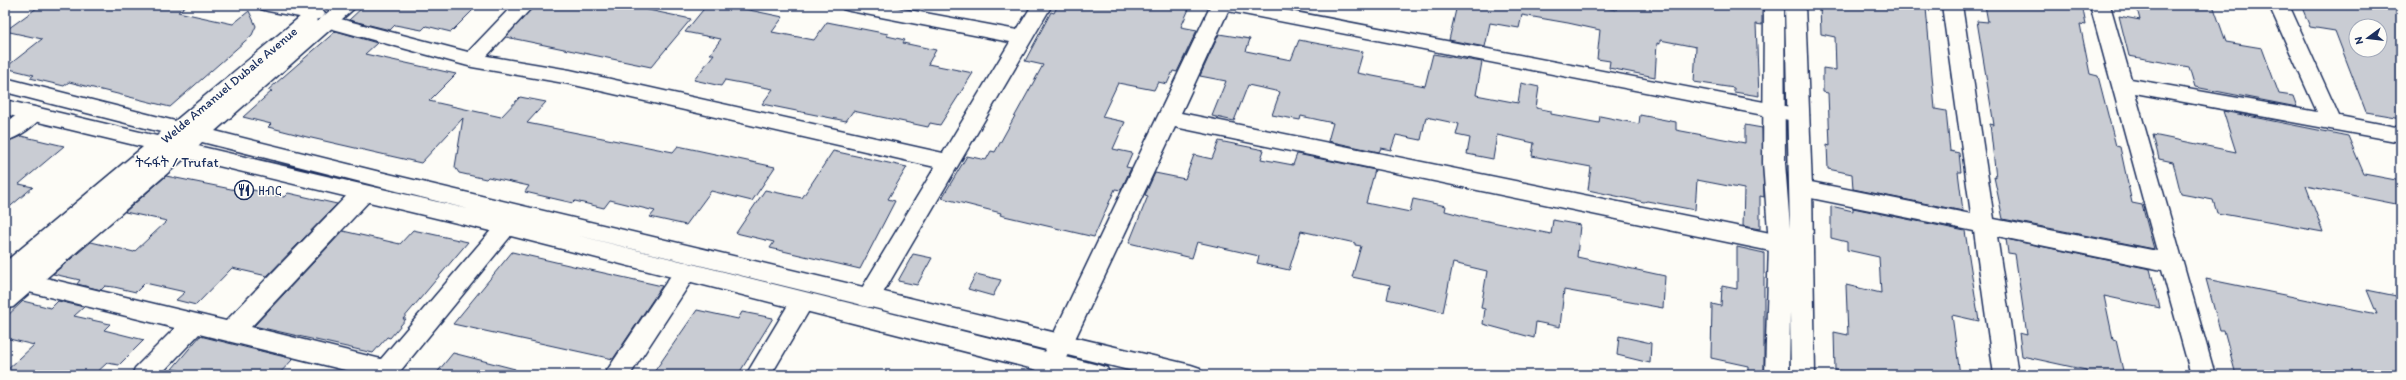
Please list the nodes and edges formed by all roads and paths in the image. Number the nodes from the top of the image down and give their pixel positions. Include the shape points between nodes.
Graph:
1 (268, 5) edge
2 (348, 5) edge
3 (524, 5) edge
4 (850, 5) edge
5 (1042, 5) edge
6 (1221, 5) edge
7 (1227, 5) edge
8 (1774, 5) edge
9 (1795, 5) edge
10 (1952, 5) edge
11 (2100, 5) edge
12 (2279, 5) edge
13 (323, 14) edge
14 (1024, 38) junction
15 (472, 60) junction
16 (2122, 84) junction
17 (5, 85) edge
18 (5, 107) edge
19 (1773, 109) junction
20 (33, 114) junction
21 (1799, 115) junction
22 (1168, 118) junction
23 (2332, 123) junction
24 (178, 128) junction
25 (199, 133) junction
26 (5, 134) edge
27 (2401, 135) edge
28 (168, 147) junction
29 (947, 162) junction
30 (1801, 188) junction
31 (362, 194) junction
32 (1984, 226) junction
33 (507, 227) junction
34 (1780, 244) junction
35 (2172, 264) junction
36 (686, 271) junction
37 (15, 279) edge
38 (868, 298) junction
39 (5, 300) edge
40 (802, 302) junction
41 (196, 322) junction
42 (232, 331) junction
43 (1063, 343) junction
44 (1048, 369) edge
45 (384, 373) edge
46 (144, 375) edge
47 (616, 375) edge
48 (758, 375) edge
49 (1098, 375) edge
50 (1191, 375) edge
51 (1777, 375) edge
52 (1803, 375) edge
53 (2006, 375) edge
54 (2202, 375) edge

1 - 13 street
2 - 13 street
3 - 15 street
4 - 14 street
5 - 14 street
6 - 22 street
7 - 19 street
8 - 19 street
9 - 21 street
10 - 32 street
11 - 16 street
12 - 23 street
13 - 15 street
13 - 24 street, Welde Amanuel Dubale Avenue
13 - 25 street
14 - 29 street
15 - 29 street via 570,77
16 - 23 street
16 - 35 street
17 - 24 street
18 - 20 street
19 - 21 street
19 - 34 street
20 - 26 street
20 - 28 street
21 - 30 street
22 - 34 street
22 - 43 street
23 - 27 street
24 - 25 street
24 - 28 street, Welde Amanuel Dubale Avenue
25 - 28 street
25 - 38 street via 384,181
28 - 31 street
28 - 37 street
29 - 38 street
30 - 32 street
30 - 52 street
31 - 33 street
31 - 42 street
32 - 35 street
32 - 53 street
33 - 36 street
33 - 45 street
34 - 51 street
35 - 54 street
36 - 40 street
36 - 47 street
37 - 39 street
37 - 41 street
38 - 43 street
40 - 44 street
40 - 48 street
41 - 42 street
41 - 46 street
42 - 45 street
43 - 44 street
43 - 50 street
44 - 49 street

